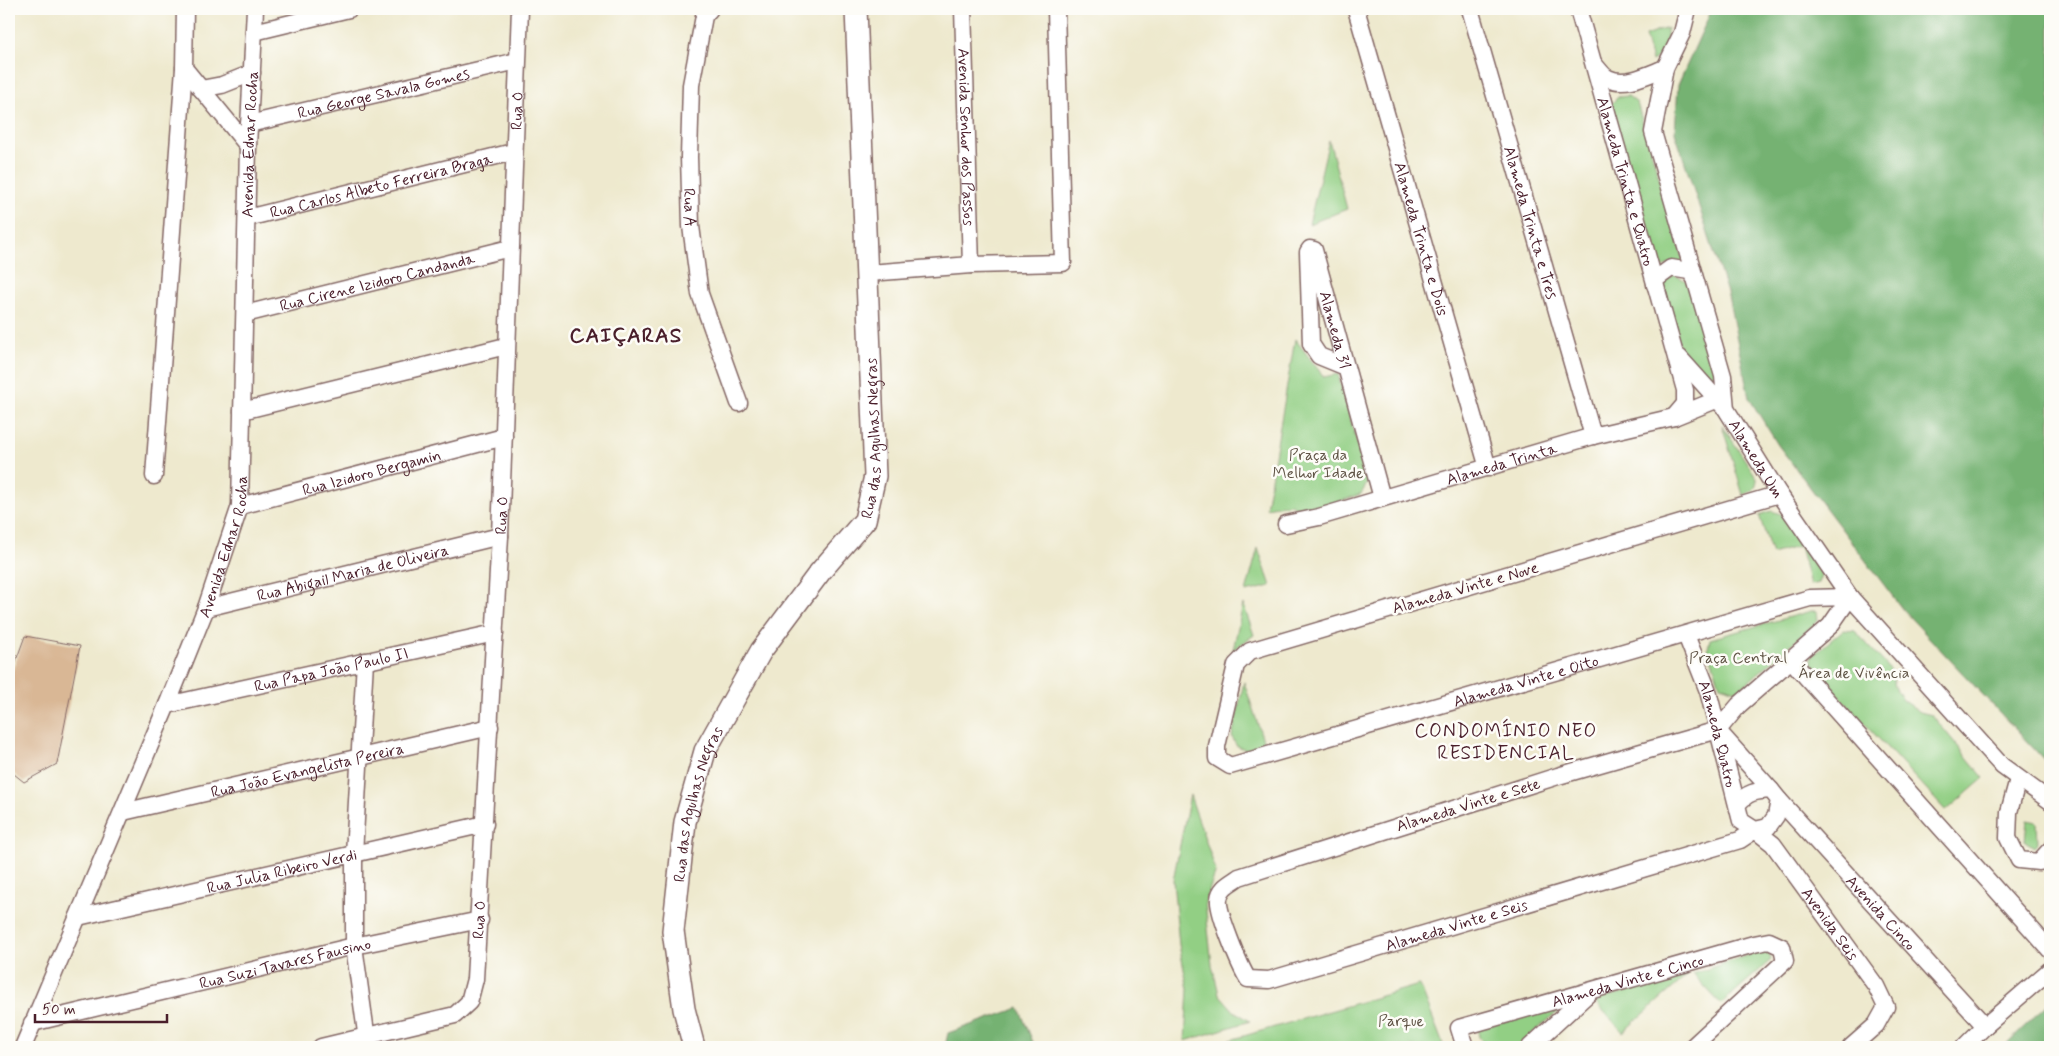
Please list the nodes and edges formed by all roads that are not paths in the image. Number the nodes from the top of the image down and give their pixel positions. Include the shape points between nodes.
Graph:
1 (185, 9) edge
2 (255, 9) edge
3 (349, 9) edge
4 (520, 9) edge
5 (710, 9) edge
6 (856, 9) edge
7 (963, 9) edge
8 (1056, 9) edge
9 (1356, 9) edge
10 (1470, 9) edge
11 (1578, 9) edge
12 (1688, 9) edge
13 (254, 32) junction
14 (517, 61) junction
15 (1594, 64) junction
16 (184, 68) junction
17 (1665, 68) junction
18 (252, 73) junction
19 (201, 89) junction
20 (249, 124) junction
21 (248, 146) junction
22 (513, 152) junction
23 (247, 218) junction
24 (510, 248) junction
25 (971, 265) junction
26 (869, 273) junction
27 (1694, 277) junction
28 (1654, 285) junction
29 (245, 314) junction
30 (506, 346) junction
31 (1676, 354) junction
32 (1346, 367) junction
33 (739, 403) dead end
34 (1721, 405) junction
35 (242, 411) junction
36 (1674, 417) junction
37 (1593, 436) junction
38 (504, 438) junction
39 (1488, 468) junction
40 (154, 476) dead end
41 (1779, 494) junction
42 (1382, 498) junction
43 (240, 506) junction
44 (1286, 524) dead end
45 (500, 536) junction
46 (1850, 596) junction
47 (1810, 598) junction
48 (206, 608) junction
49 (1830, 626) junction
50 (495, 632) junction
51 (1686, 635) junction
52 (1791, 660) junction
53 (365, 661) junction
54 (1708, 690) junction
55 (167, 705) junction
56 (1739, 705) junction
57 (490, 727) junction
58 (1718, 730) junction
59 (1217, 746) joint
60 (359, 758) junction
61 (2018, 779) junction
62 (1775, 795) junction
63 (2050, 801) edge
64 (1738, 804) junction
65 (123, 812) junction
66 (485, 824) junction
67 (1755, 830) junction
68 (2050, 850) edge
69 (354, 854) junction
70 (1223, 888) joint
71 (78, 917) junction
72 (480, 920) junction
73 (354, 946) junction
74 (2050, 950) edge
75 (2050, 970) edge
76 (1591, 992) junction
77 (32, 1023) junction
78 (1985, 1026) junction
79 (367, 1042) edge
80 (23, 1047) edge
81 (321, 1047) edge
82 (694, 1047) edge
83 (1465, 1047) edge
84 (1530, 1047) edge
85 (1692, 1047) edge
86 (1851, 1047) edge
87 (1964, 1047) edge

1 - 16 street
2 - 13 street, Avenida Ednar Rocha
3 - 13 street
4 - 14 street, Rua O
5 - 33 street, Rua A via 704,16 691,85 691,226 700,294
6 - 26 street, Rua das Agulhas Negras
7 - 25 street, Avenida Senhor dos Passos
8 - 25 street via 1063,263
9 - 39 street, Alameda Trinta e Dois
10 - 37 street, Alameda Trinta e Tres
11 - 15 street, Alameda Trinta e Quatro
12 - 17 street, Alameda Um via 1682,33
13 - 18 street, Avenida Ednar Rocha
14 - 20 street, Rua George Savala Gomes
14 - 22 street, Rua O
15 - 17 street via 1608,78 1624,80
15 - 28 street, Alameda Trinta e Quatro
16 - 19 street
16 - 40 street
17 - 27 street, Alameda Um via 1653,132
18 - 19 street
18 - 20 street, Avenida Ednar Rocha
19 - 21 street
20 - 21 street, Avenida Ednar Rocha
21 - 23 street, Avenida Ednar Rocha
22 - 23 street, Rua Carlos Albeto Ferreira Braga
22 - 24 street, Rua O
23 - 29 street, Avenida Ednar Rocha
24 - 29 street, Rua Cirene Izidoro Candanda
24 - 30 street, Rua O
25 - 26 street
26 - 82 street, Rua das Agulhas Negras via 875,476 865,520 820,572 761,652 705,751 685,822 673,932 684,1009
27 - 28 street via 1689,271 1671,268 1656,279
27 - 34 street, Alameda Um via 1723,376
28 - 31 street, Alameda Trinta e Quatro
29 - 35 street, Avenida Ednar Rocha
30 - 35 street
30 - 38 street, Rua O
31 - 34 street, Alameda Trinta e Quatro
31 - 36 street, Alameda Trinta e Quatro via 1685,404
32 - 32 street, Alameda 31 via 1314,250 1310,249 1311,344 1319,356
32 - 42 street
34 - 36 street, Alameda Trinta
34 - 41 street, Alameda Um
35 - 43 street, Avenida Ednar Rocha
36 - 37 street, Alameda Trinta
37 - 39 street, Alameda Trinta
38 - 43 street, Rua Izidoro Bergamin
38 - 45 street, Rua O
39 - 42 street, Alameda Trinta
41 - 46 street, Alameda Um
41 - 59 street, Alameda Vinte e Nove via 1250,651 1236,665
42 - 44 street, Alameda Trinta
43 - 48 street, Avenida Ednar Rocha
45 - 48 street, Rua Abigail Maria de Oliveira
45 - 50 street, Rua O
46 - 47 street, Alameda Vinte e Oito
46 - 49 street
46 - 61 street, Alameda Um via 2002,766
47 - 49 street via 1826,606
47 - 51 street, Alameda Vinte e Oito
48 - 55 street, Avenida Ednar Rocha
49 - 52 street
50 - 53 street, Rua Papa João Paulo II
50 - 57 street, Rua O
51 - 54 street, Alameda Quatro
51 - 59 street, Alameda Vinte e Oito via 1230,766 1217,758
52 - 56 street
52 - 74 street
53 - 55 street, Rua Papa João Paulo II
53 - 60 street
54 - 56 street
54 - 58 street, Alameda Quatro
55 - 65 street, Avenida Ednar Rocha
56 - 58 street
57 - 60 street, Rua João Evangelista Pereira
57 - 66 street, Rua O
58 - 62 street, Avenida Cinco
58 - 64 street, Alameda Quatro
58 - 70 street, Alameda Vinte e Sete via 1558,776 1239,876
60 - 65 street, Rua João Evangelista Pereira
60 - 69 street
61 - 63 street, Alameda Um
61 - 68 street via 2009,812 2008,838 2019,860 2039,862
62 - 64 street via 1746,794
62 - 67 street via 1776,816 1768,827
62 - 78 street, Avenida Cinco
64 - 67 street via 1741,821
65 - 71 street, Avenida Ednar Rocha
66 - 69 street, Rua Julia Ribeiro Verdi
66 - 72 street, Rua O
67 - 70 street, Alameda Vinte e Seis via 1740,840 1269,980 1248,979 1238,965 1218,900
67 - 86 street, Avenida Seis via 1773,844 1876,986 1886,1008 1876,1025
69 - 71 street, Rua Julia Ribeiro Verdi
69 - 73 street
71 - 77 street, Avenida Ednar Rocha
72 - 73 street, Rua Suzi Tavares Fausino
72 - 79 street, Rua O via 469,1002 455,1015
73 - 77 street, Rua Suzi Tavares Fausino
73 - 79 street
75 - 78 street
76 - 83 street, Alameda Vinte e Cinco via 1459,1028
76 - 84 street
76 - 85 street, Alameda Vinte e Cinco via 1770,942 1782,948 1785,961
77 - 80 street, Avenida Ednar Rocha
78 - 87 street
79 - 81 street

